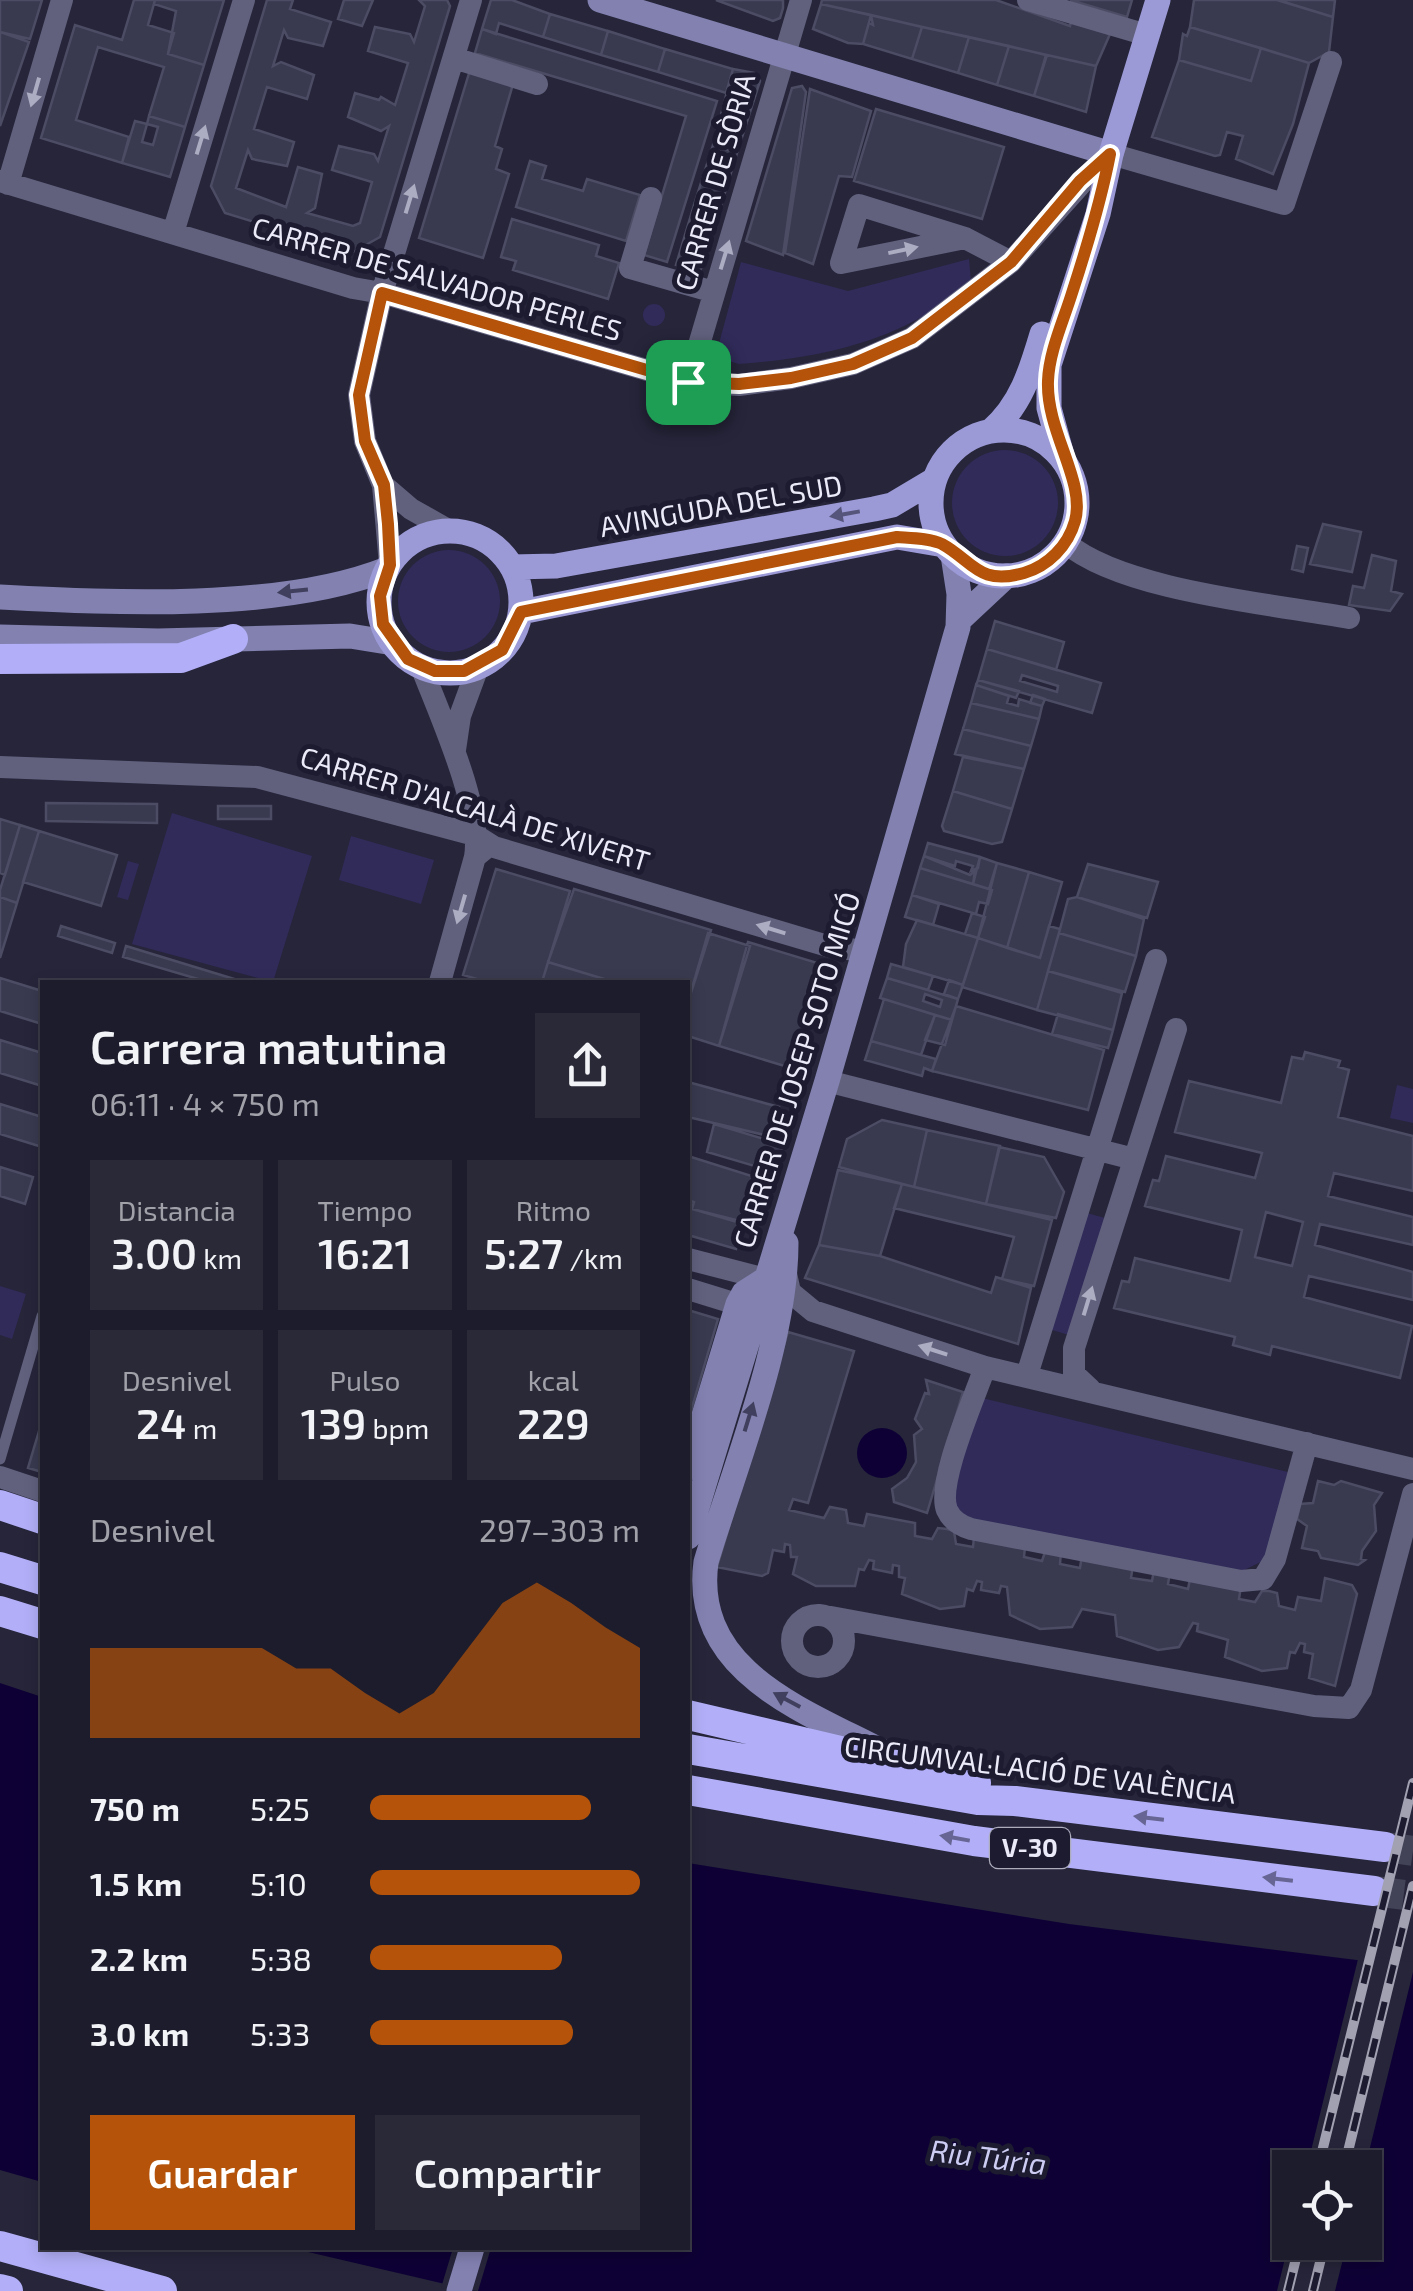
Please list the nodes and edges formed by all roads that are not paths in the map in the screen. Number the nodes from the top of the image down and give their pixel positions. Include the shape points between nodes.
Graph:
1 (62, 0) edge
2 (244, 0) edge
3 (471, 0) edge
4 (600, 0) edge
5 (801, 0) edge
6 (1028, 0) edge
7 (1158, 0) edge
8 (1147, 35) junction
9 (784, 55) junction
10 (454, 58) junction
11 (1331, 62) dead end
12 (537, 84) dead end
13 (1104, 159) junction
14 (4, 182) edge
15 (651, 198) dead end
16 (173, 234) junction
17 (964, 238) junction
18 (1011, 262) junction
19 (714, 292) junction
20 (382, 293) junction
21 (688, 382) junction
22 (992, 431) junction
23 (1063, 459) junction
24 (934, 480) junction
25 (384, 485) junction
26 (450, 531) junction
27 (1066, 542) junction
28 (948, 550) junction
29 (389, 567) junction
30 (512, 567) junction
31 (1006, 576) junction
32 (0, 597) edge
33 (521, 612) junction
34 (1349, 618) dead end
35 (960, 619) junction
36 (0, 637) edge
37 (233, 639) junction
38 (393, 643) junction
39 (0, 659) edge
40 (421, 666) junction
41 (478, 667) junction
42 (454, 754) junction
43 (0, 767) edge
44 (482, 846) junction
45 (865, 952) junction
46 (1156, 960) dead end
47 (441, 980) edge
48 (1176, 1029) dead end
49 (827, 1081) junction
50 (1098, 1149) junction
51 (1134, 1159) junction
52 (690, 1259) edge
53 (776, 1276) junction
54 (690, 1291) edge
55 (747, 1307) junction
56 (40, 1323) edge
57 (984, 1366) junction
58 (1027, 1375) junction
59 (1090, 1389) junction
60 (1307, 1443) junction
61 (0, 1459) edge
62 (690, 1463) edge
63 (1413, 1469) edge
64 (0, 1477) edge
65 (40, 1489) edge
66 (1413, 1494) edge
67 (0, 1505) edge
68 (40, 1518) edge
69 (690, 1529) edge
70 (0, 1567) edge
71 (40, 1579) edge
72 (0, 1611) edge
73 (820, 1615) junction
74 (40, 1623) edge
75 (900, 1626) junction
76 (841, 1653) junction
77 (690, 1715) edge
78 (690, 1749) edge
79 (904, 1763) junction
80 (690, 1790) edge
81 (1015, 1801) junction
82 (1385, 1847) tunnel mouth
83 (1374, 1891) tunnel mouth
84 (0, 2246) edge
85 (471, 2250) edge
86 (0, 2289) edge
87 (8, 2291) edge
88 (162, 2291) edge
89 (459, 2291) edge

1 -> 14 street
16 -> 2 street
3 - 10 street
4 - 9 street
5 - 9 street, CARRER DE SÒRIA
6 - 8 street
7 - 8 main road
8 - 13 main road
9 - 13 street
19 -> 9 street, CARRER DE SÒRIA
10 - 12 street
20 -> 10 street
11 - 13 street via 1284,204
13 - 18 street, CARRER DE SALVADOR PERLES
13 - 22 main road via 1025,385
13 - 23 main road via 1098,214 1050,364 1049,408
14 - 16 street, CARRER DE SALVADOR PERLES
15 - 19 street via 630,268
16 - 20 street, CARRER DE SALVADOR PERLES
17 -> 17 street via 858,204 841,263 929,245
17 - 18 street
18 - 21 street, CARRER DE SALVADOR PERLES via 912,338 853,364 739,384
19 - 21 street, CARRER DE SÒRIA
20 - 21 street, CARRER DE SALVADOR PERLES
20 - 25 street via 359,395 365,441
22 - 23 main road via 1031,435
22 - 24 main road via 956,448
23 - 27 main road via 1078,507
24 - 28 main road via 933,520
24 -> 30 main road, AVINGUDA DEL SUD via 874,509 556,566
25 - 26 street
25 - 29 street
26 - 29 main road via 416,540
26 - 30 main road via 486,540
27 - 31 main road via 1040,567
27 - 34 street via 1082,556 1164,584
28 - 31 main road via 977,571
28 - 33 main road via 897,537
28 - 35 street, CARRER DE JOSEP SOTO MICÓ
29 -> 32 street via 346,585 218,599
29 - 38 main road via 380,611
30 - 33 main road
31 - 35 street
33 - 41 main road via 511,639
35 - 45 street, CARRER DE JOSEP SOTO MICÓ
36 - 37 street
37 - 38 street via 350,636
37 - 39 highway via 181,658
38 - 40 main road
40 - 41 main road via 450,672
40 - 42 street
41 - 42 street
42 - 44 street
43 - 44 street, CARRER D'ALCALÀ DE XIVERT via 258,777
45 -> 44 street, CARRER D'ALCALÀ DE XIVERT
44 -> 47 street
45 - 49 street, CARRER DE JOSEP SOTO MICÓ
46 - 50 street
48 - 51 street
49 - 50 street
49 - 53 street, CARRER DE JOSEP SOTO MICÓ via 786,1218
50 - 51 street
50 - 58 street
59 -> 51 street via 1074,1374 1074,1348
52 - 53 street
53 - 55 street via 744,1293
57 -> 53 street via 814,1311
79 -> 53 street, CARRER DE JOSEP SOTO MICÓ via 758,1685 723,1650 704,1595 706,1562 775,1331
54 - 55 street
55 - 62 street
55 - 69 street
56 - 61 lane
57 - 58 street
57 - 60 street via 946,1486 953,1520 971,1529 1241,1581 1263,1579 1275,1559
58 - 59 street
59 - 60 street
60 - 63 street
64 - 65 street
66 - 75 street via 1361,1690 1349,1708
67 - 68 highway
70 - 71 highway
72 - 74 highway
73 - 75 street
73 - 76 street via 840,1627
73 - 76 street via 794,1631 797,1655 820,1666
75 - 76 street via 865,1631
77 - 79 highway
78 - 81 highway, CIRCUMVAL·LACIÓ DE VALÈNCIA / V-30
79 - 81 highway via 988,1786
83 -> 80 highway, V-30 via 974,1841
82 -> 81 highway, CIRCUMVAL·LACIÓ DE VALÈNCIA / V-30
84 - 88 highway
85 - 89 street
86 - 87 highway

